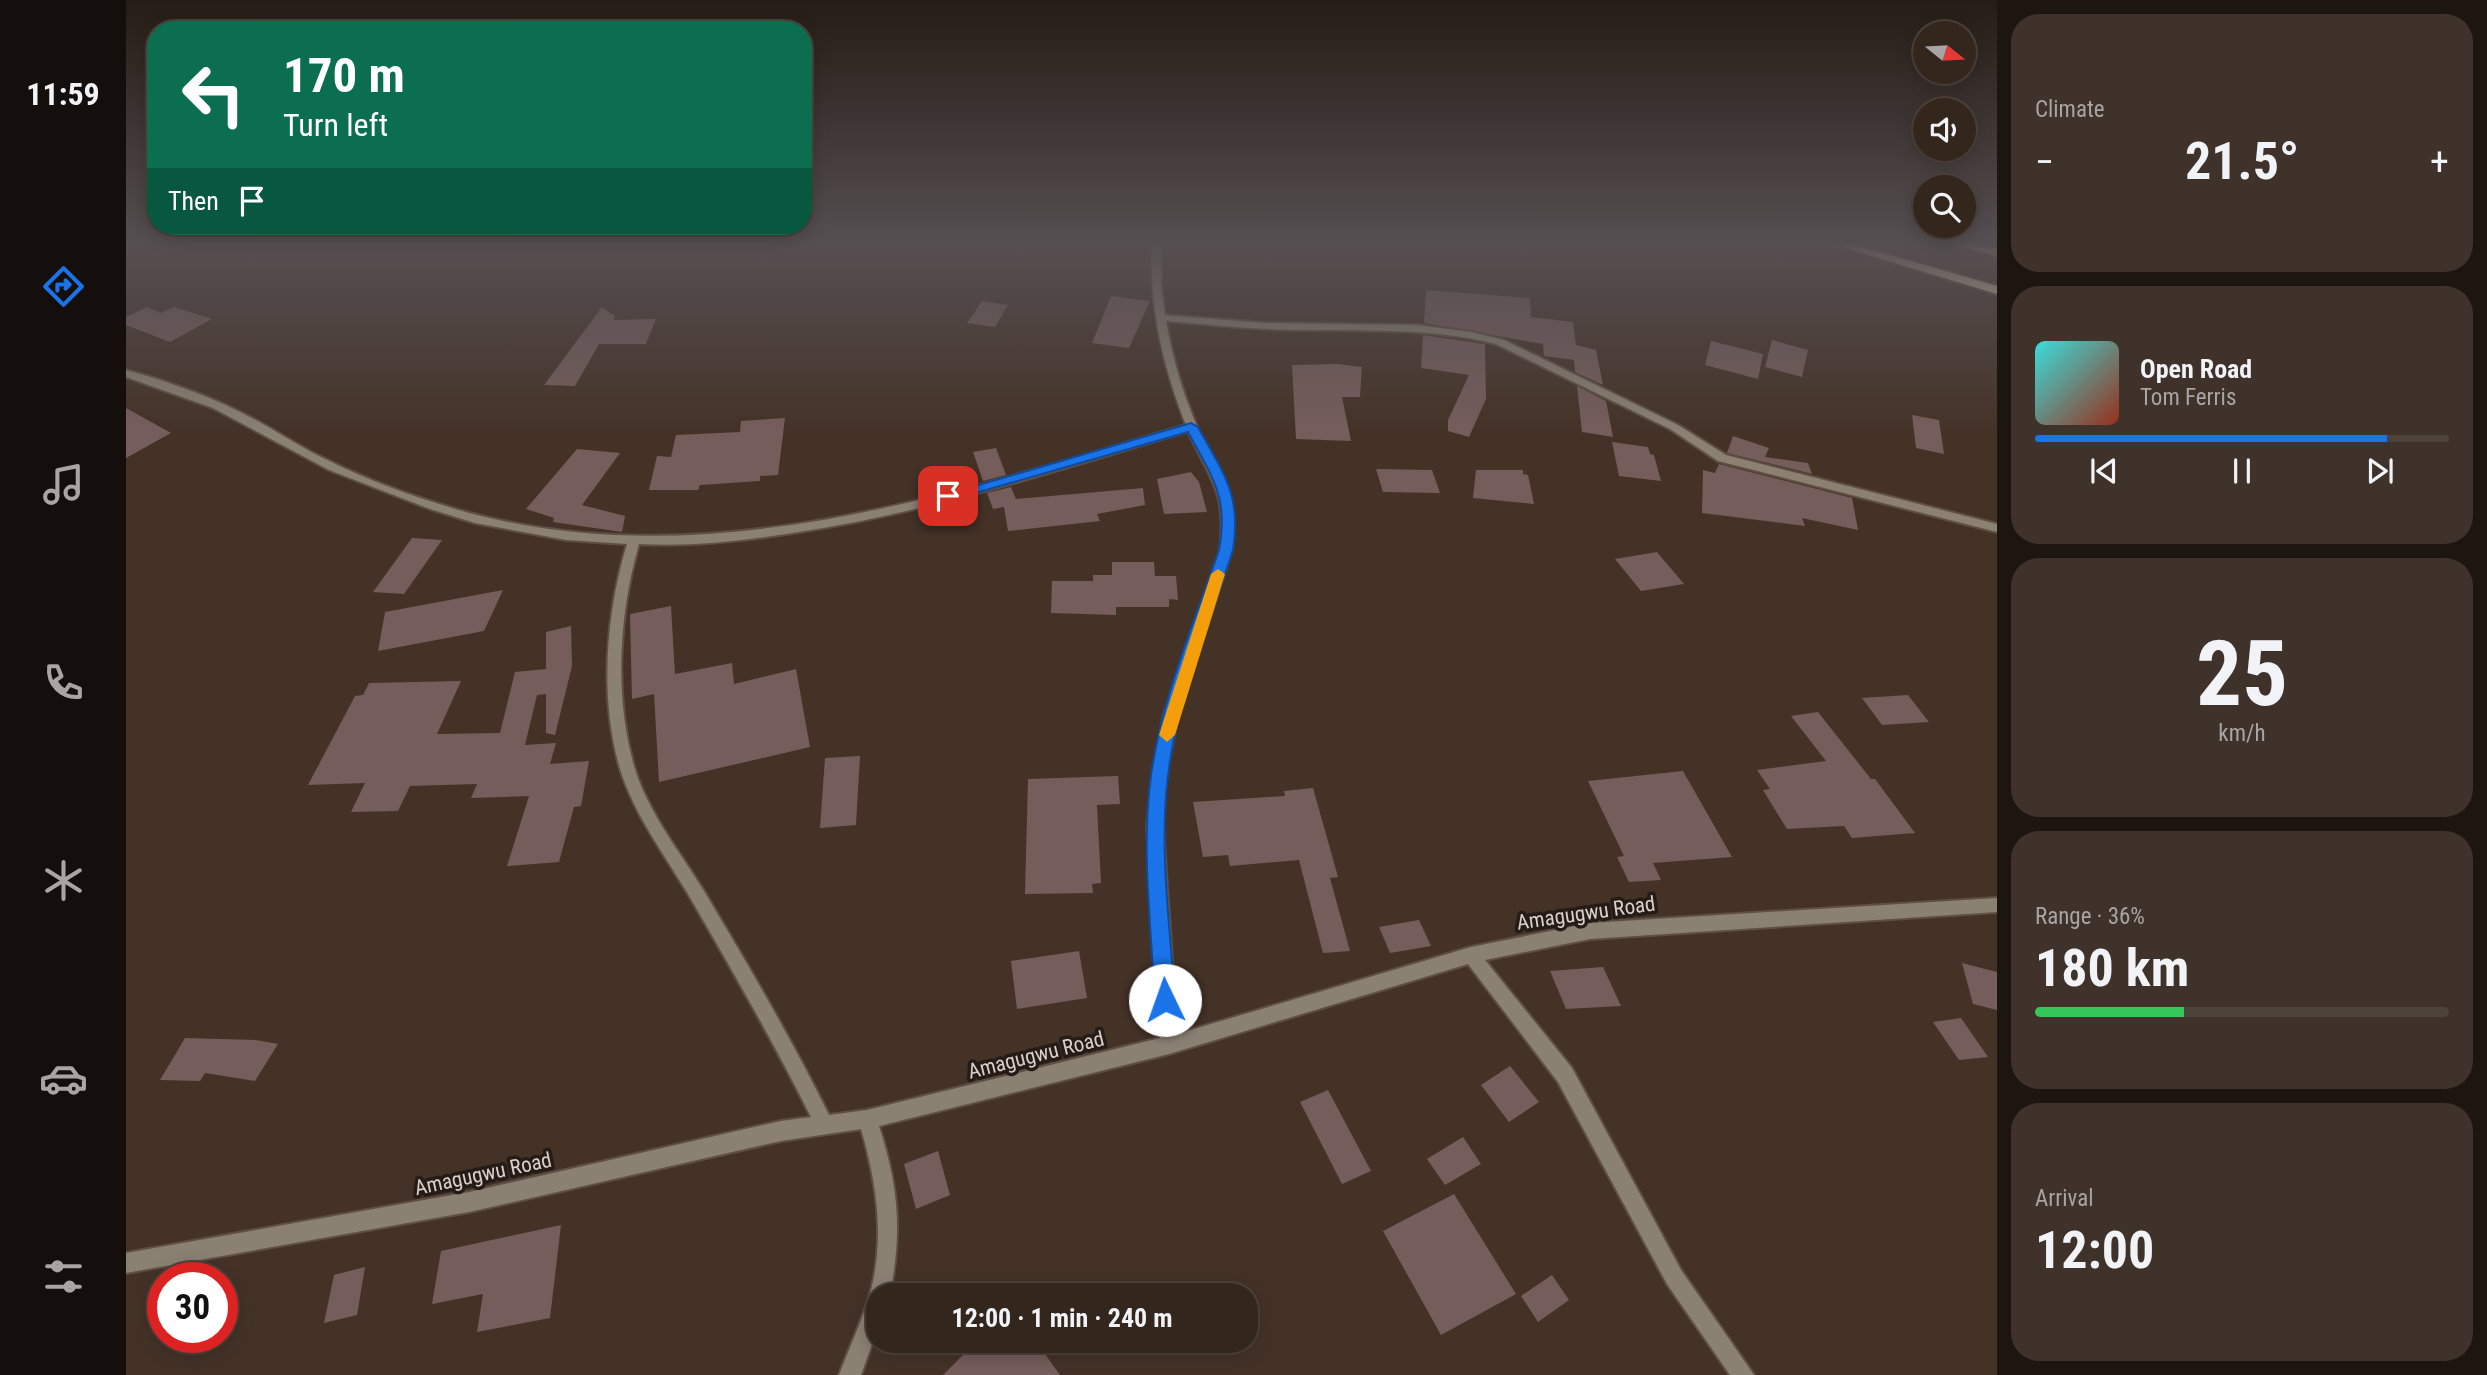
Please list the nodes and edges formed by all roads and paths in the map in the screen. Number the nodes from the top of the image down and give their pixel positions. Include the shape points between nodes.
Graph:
1 (1160, 306) edge
2 (1161, 318) junction
3 (126, 373) edge
4 (1191, 427) junction
5 (1997, 528) edge
6 (634, 541) junction
7 (1997, 905) edge
8 (1471, 955) junction
9 (1169, 1045) junction
10 (867, 1119) junction
11 (824, 1124) junction
12 (126, 1263) edge
13 (882, 1283) edge
14 (866, 1332) edge
15 (850, 1375) edge
16 (1743, 1375) edge

1 - 2 street
2 - 4 street
2 - 5 street via 1281,327 1370,324 1477,335 1674,427 1722,458
3 - 6 street via 244,418 373,486 513,527
4 - 6 street via 972,490 808,529
4 - 9 street via 1226,491 1230,525 1226,550 1171,715 1159,775 1155,828
6 - 11 street via 617,607 616,696 627,768 794,1061
7 - 8 street, Amagugwu Road via 1590,931
8 - 9 street, Amagugwu Road
8 - 16 street via 1565,1076 1674,1277
9 - 10 street, Amagugwu Road
10 - 11 street, Amagugwu Road
10 - 13 street via 890,1208
11 - 12 street, Amagugwu Road via 469,1202
14 - 15 street

